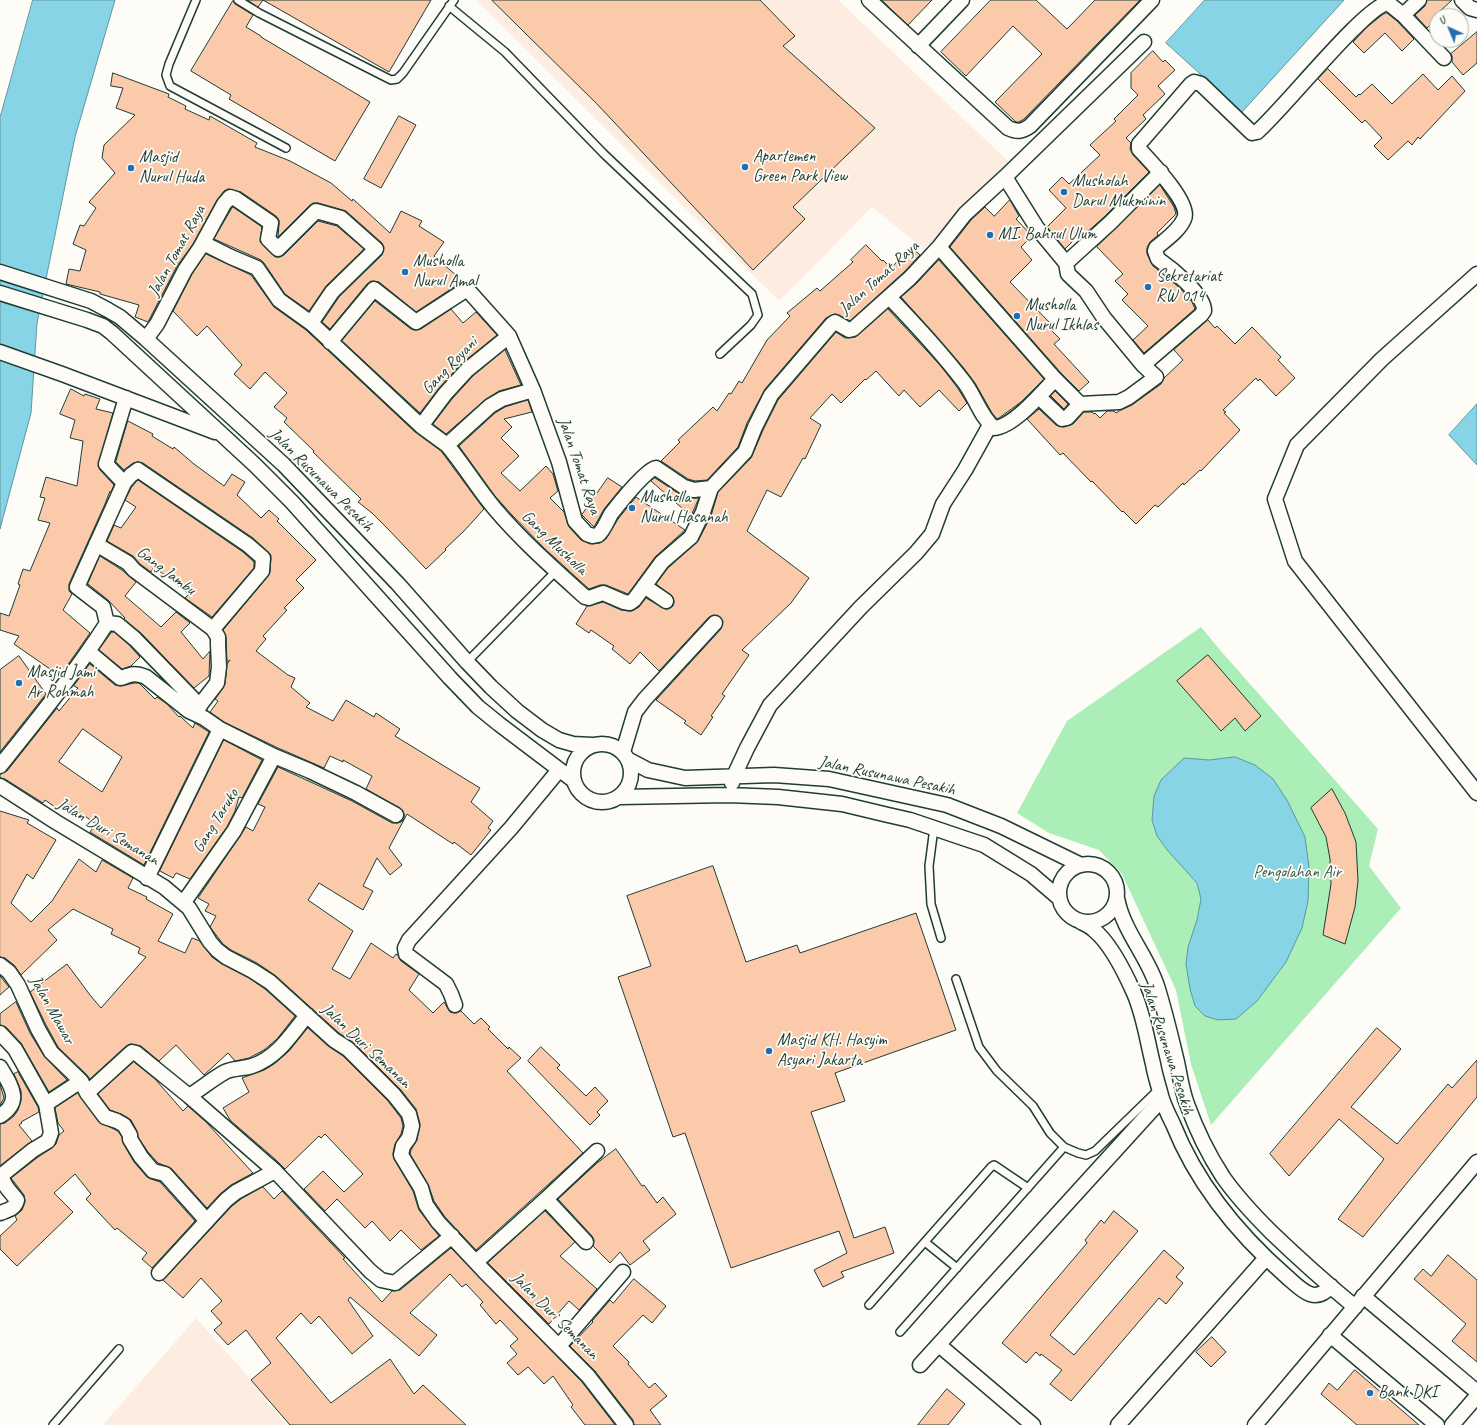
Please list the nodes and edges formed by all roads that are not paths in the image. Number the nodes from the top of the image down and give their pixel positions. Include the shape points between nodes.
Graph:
1 (196, 0) edge
2 (238, 0) edge
3 (869, 0) edge
4 (962, 0) edge
5 (1152, 0) edge
6 (1419, 0) edge
7 (1462, 0) edge
8 (452, 3) edge
9 (1477, 10) edge
10 (1404, 15) junction
11 (1144, 42) dead end
12 (918, 46) junction
13 (1444, 58) dead end
14 (286, 148) dead end
15 (1161, 172) junction
16 (1005, 177) junction
17 (203, 242) junction
18 (940, 248) junction
19 (1066, 263) junction
20 (0, 272) edge
21 (1477, 274) edge
22 (0, 293) edge
23 (889, 297) junction
24 (311, 323) junction
25 (509, 336) junction
26 (146, 339) junction
27 (330, 342) junction
28 (0, 352) edge
29 (720, 354) dead end
30 (1143, 365) junction
31 (1055, 379) junction
32 (533, 390) junction
33 (1039, 397) junction
34 (126, 398) junction
35 (1080, 404) junction
36 (990, 425) junction
37 (421, 426) junction
38 (222, 435) junction
39 (447, 445) junction
40 (124, 483) junction
41 (711, 488) junction
42 (96, 544) junction
43 (556, 571) junction
44 (644, 586) junction
45 (666, 601) dead end
46 (108, 623) junction
47 (715, 623) dead end
48 (213, 629) junction
49 (89, 652) junction
50 (467, 662) junction
51 (197, 710) junction
52 (220, 729) junction
53 (592, 745) junction
54 (274, 756) junction
55 (626, 756) junction
56 (0, 766) edge
57 (559, 770) junction
58 (734, 776) junction
59 (573, 780) junction
60 (0, 786) edge
61 (1477, 793) edge
62 (729, 795) junction
63 (620, 796) junction
64 (396, 815) dead end
65 (934, 828) junction
66 (1081, 865) junction
67 (147, 878) junction
68 (1059, 898) junction
69 (1117, 898) junction
70 (184, 902) junction
71 (1081, 922) junction
72 (941, 938) dead end
73 (0, 965) edge
74 (956, 980) dead end
75 (455, 1005) dead end
76 (307, 1015) junction
77 (0, 1032) edge
78 (0, 1068) edge
79 (84, 1087) junction
80 (1161, 1093) junction
81 (189, 1096) junction
82 (46, 1104) junction
83 (0, 1116) edge
84 (1064, 1147) junction
85 (597, 1151) dead end
86 (1477, 1162) edge
87 (275, 1171) junction
88 (1028, 1188) junction
89 (546, 1199) junction
90 (0, 1213) edge
91 (207, 1221) junction
92 (452, 1236) junction
93 (586, 1242) dead end
94 (925, 1242) junction
95 (1266, 1258) junction
96 (476, 1262) junction
97 (957, 1268) junction
98 (623, 1272) dead end
99 (159, 1273) dead end
100 (1331, 1286) junction
101 (1359, 1301) junction
102 (869, 1305) dead end
103 (900, 1332) dead end
104 (1330, 1335) junction
105 (939, 1344) junction
106 (559, 1346) junction
107 (119, 1349) dead end
108 (920, 1365) dead end
109 (1477, 1392) edge
110 (1477, 1396) edge
111 (53, 1425) edge
112 (626, 1425) edge
113 (1033, 1425) edge
114 (1118, 1425) edge
115 (1255, 1425) edge
116 (1437, 1425) edge
117 (1452, 1425) edge

1 - 14 lane via 169,64 166,74 170,86
2 - 8 lane via 391,80 403,73
3 - 12 street
4 - 12 street
5 - 12 street via 1023,131 1016,132 1008,128
6 - 10 street
7 - 9 street via 1470,8
8 - 29 lane via 505,52 604,154 752,294 758,315
10 - 13 street
10 - 15 street via 1388,2 1380,5 1360,22 1257,132 1252,133 1201,84 1194,82 1139,144 1139,149
11 - 16 street, Jalan Tomat Raya
15 - 19 street
15 - 30 street via 1186,214 1179,226 1156,248 1156,254 1158,259 1191,287 1203,304 1204,311
16 - 18 street, Jalan Tomat Raya via 965,214
16 - 19 street via 1037,228
17 - 24 street, Gang Musholla via 258,268 279,300
17 - 24 street, Jalan Tomat Raya via 230,197 271,223 268,240 278,249 316,211 341,218 376,249 332,292
17 - 26 street, Jalan Tomat Raya
18 - 23 street, Jalan Tomat Raya
18 - 31 street
19 - 30 street via 1068,274 1086,291 1104,318
20 - 26 street, Jalan Rusunawa Pesakih via 91,301 120,317
21 - 61 street via 1382,359 1298,445 1275,499 1295,561
22 - 38 street via 103,326
23 - 36 street via 965,383
23 - 41 street, Jalan Tomat Raya via 853,329 849,330 835,322 832,324 771,395 745,452
24 - 27 street, Gang Musholla
25 - 27 street, Jalan Tomat Raya via 467,289 416,322 374,290
25 - 32 street, Jalan Tomat Raya
25 - 37 street, Gang Royani via 467,370
26 - 50 street, Jalan Rusunawa Pesakih via 284,465 398,584
27 - 37 street, Gang Musholla
28 - 34 street
30 - 35 street via 1156,377 1129,397 1119,402
31 - 33 street
31 - 35 street
32 - 39 street via 502,399 490,406
32 - 41 street, Jalan Tomat Raya via 559,462 575,521 587,534 598,535 611,514 645,473 653,468 684,487 694,490
33 - 35 street via 1062,419 1067,418
33 - 36 street via 1003,426 994,428
34 - 38 street
34 - 40 street via 106,464
36 - 58 street via 943,504 932,534 770,705
37 - 39 street, Gang Musholla
38 - 57 street via 292,502 473,701
39 - 43 street, Gang Musholla via 496,510
40 - 42 street
40 - 48 street via 138,470 263,558 262,571
41 - 44 street, Gang Musholla via 691,537 662,562
42 - 46 street via 77,587 103,607
42 - 48 street, Gang Jambu via 128,563
43 - 44 street, Gang Musholla via 587,598 603,593 630,603
43 - 50 lane
44 - 45 street
46 - 49 street
46 - 51 street via 117,624 134,639
47 - 55 street via 635,712
48 - 51 street via 218,637 217,683
49 - 51 street via 120,678 138,674
49 - 56 street
50 - 53 street, Jalan Rusunawa Pesakih via 491,687 542,730 559,740
51 - 52 street
52 - 54 street
52 - 67 street
53 - 55 street via 608,744
53 - 59 street via 576,758 572,769
54 - 64 street via 356,793
54 - 70 street, Gang Taruko via 234,831
55 - 58 street, Jalan Rusunawa Pesakih via 648,770 685,778
55 - 63 street via 631,778 625,792
57 - 59 street
57 - 75 street via 511,828 409,940 405,948 406,954 446,984
58 - 62 street
58 - 66 street, Jalan Rusunawa Pesakih via 774,775 829,779 947,805 1001,826
59 - 63 street via 581,794 596,802 612,801
60 - 67 street, Jalan Duri Semanan
62 - 63 street
62 - 65 street via 842,804
65 - 68 street via 984,845 1031,874
65 - 72 lane via 929,866 931,904
66 - 68 street via 1066,874 1060,886
66 - 69 street via 1096,865 1108,872 1116,884
67 - 70 street, Jalan Duri Semanan
68 - 71 street via 1064,911
69 - 71 street via 1114,907 1100,920
69 - 100 street, Jalan Rusunawa Pesakih via 1124,923 1156,984 1186,1102 1209,1153 1223,1178 1248,1208
70 - 76 street, Jalan Duri Semanan via 217,950 270,982
71 - 80 street, Jalan Rusunawa Pesakih via 1102,937 1115,956 1134,994
73 - 79 street, Jalan Mawar via 9,972 18,985 51,1052
74 - 84 lane via 980,1047 997,1071 1033,1106 1050,1133
76 - 81 street via 285,1044 262,1062 226,1071
76 - 92 street, Jalan Duri Semanan via 379,1079 409,1114 412,1126 401,1155 421,1188 426,1205
77 - 82 street via 15,1049
78 - 83 street via 12,1088 13,1100 11,1107
79 - 81 street via 132,1052
79 - 82 street
79 - 91 street, Jalan Mawar via 106,1117 124,1125 141,1157 153,1171 165,1174
80 - 84 lane via 1094,1151 1086,1155
80 - 95 street, Jalan Rusunawa Pesakih via 1182,1146 1208,1191 1232,1223
80 - 105 street
81 - 87 street
82 - 90 street via 51,1137 2,1174 3,1182 17,1200 11,1209
84 - 88 lane
85 - 89 street
86 - 101 street
87 - 91 street via 236,1192
87 - 92 street via 381,1280 395,1283
88 - 94 lane via 994,1165
88 - 97 lane
89 - 93 street
89 - 96 street
91 - 99 street
92 - 96 street, Jalan Duri Semanan
94 - 97 lane
94 - 102 lane
95 - 100 street, Jalan Rusunawa Pesakih via 1308,1294 1321,1294
95 - 114 street
96 - 106 street, Jalan Duri Semanan
97 - 103 lane
98 - 106 street
100 - 101 street, Jalan Rusunawa Pesakih
101 - 104 street
101 - 109 street, Jalan Rusunawa Pesakih
104 - 115 street
104 - 116 street
105 - 108 street
105 - 113 street
106 - 112 street, Jalan Duri Semanan via 588,1376
107 - 111 lane
110 - 117 street

